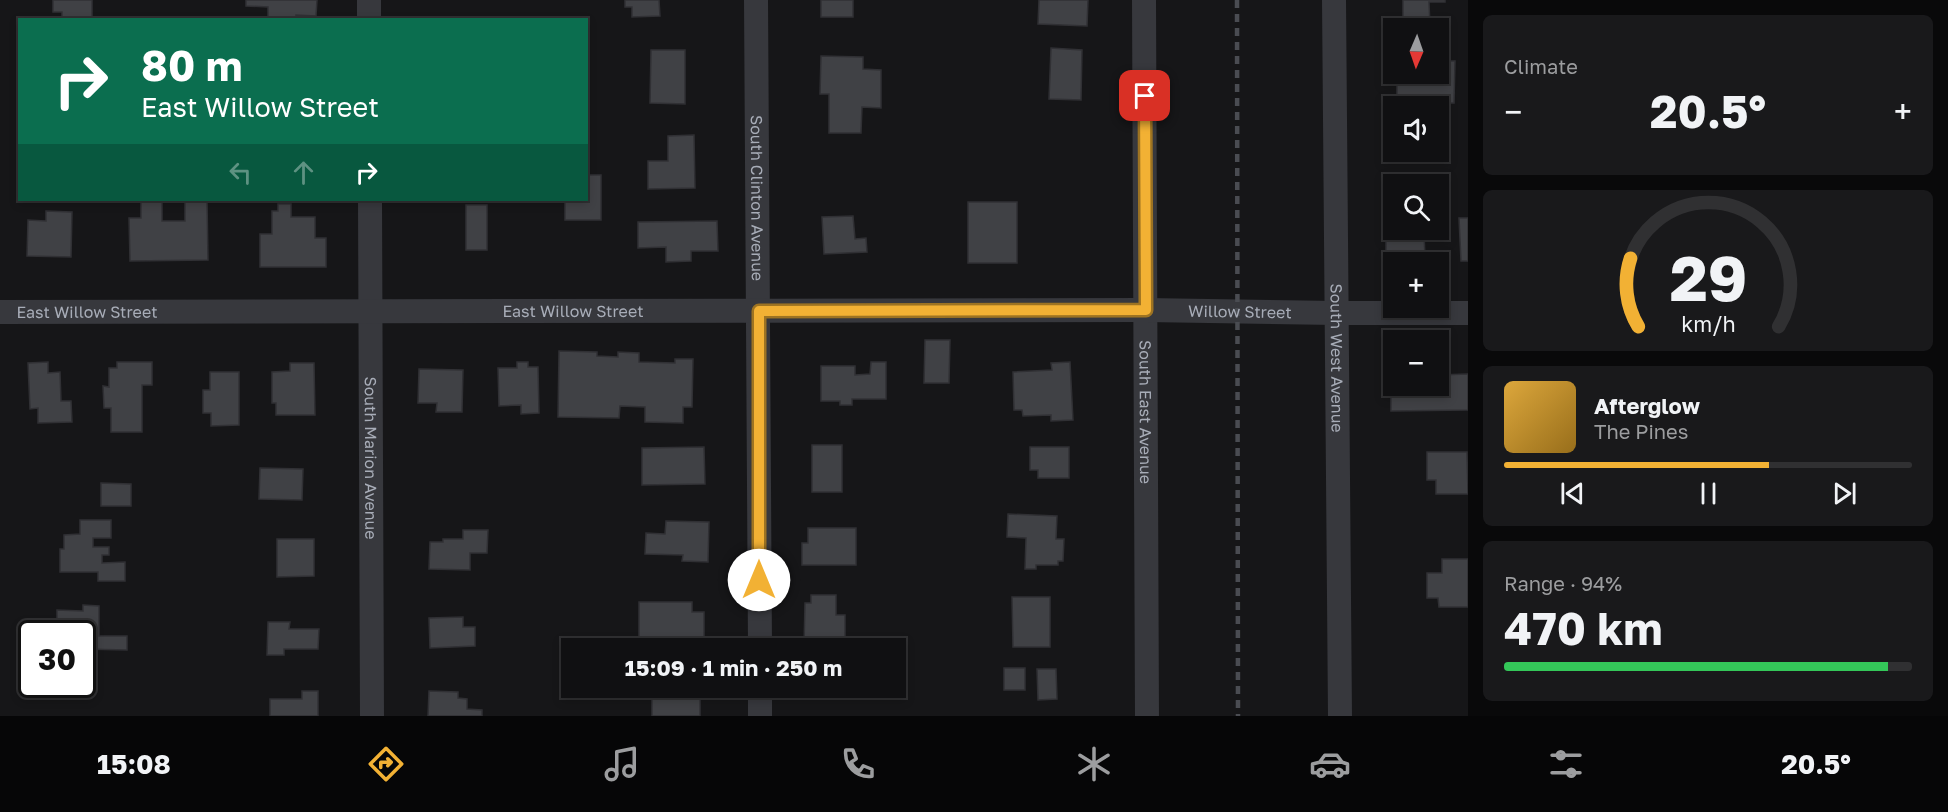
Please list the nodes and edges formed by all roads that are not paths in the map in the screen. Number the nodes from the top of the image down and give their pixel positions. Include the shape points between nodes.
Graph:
1 (369, 0) edge
2 (756, 0) edge
3 (1144, 0) edge
4 (1334, 0) edge
5 (369, 18) edge
6 (370, 201) edge
7 (1146, 310) junction
8 (370, 311) junction
9 (759, 311) junction
10 (0, 312) edge
11 (1468, 312) edge
12 (1336, 313) junction
13 (760, 638) edge
14 (760, 698) edge
15 (372, 716) edge
16 (760, 716) edge
17 (1147, 716) edge
18 (1340, 716) edge

1 - 5 street
2 - 9 street, South Clinton Avenue
3 - 7 street, South East Avenue
4 - 12 street, South West Avenue
6 - 8 street, South Marion Avenue
7 - 9 street, East Willow Street
7 - 12 street, Willow Street
7 - 17 street, South East Avenue
8 - 9 street, East Willow Street
8 - 10 street, East Willow Street
8 - 15 street, South Marion Avenue
9 - 13 street, South Clinton Avenue
11 - 12 street, Willow Street
12 - 18 street, South West Avenue
14 - 16 street

